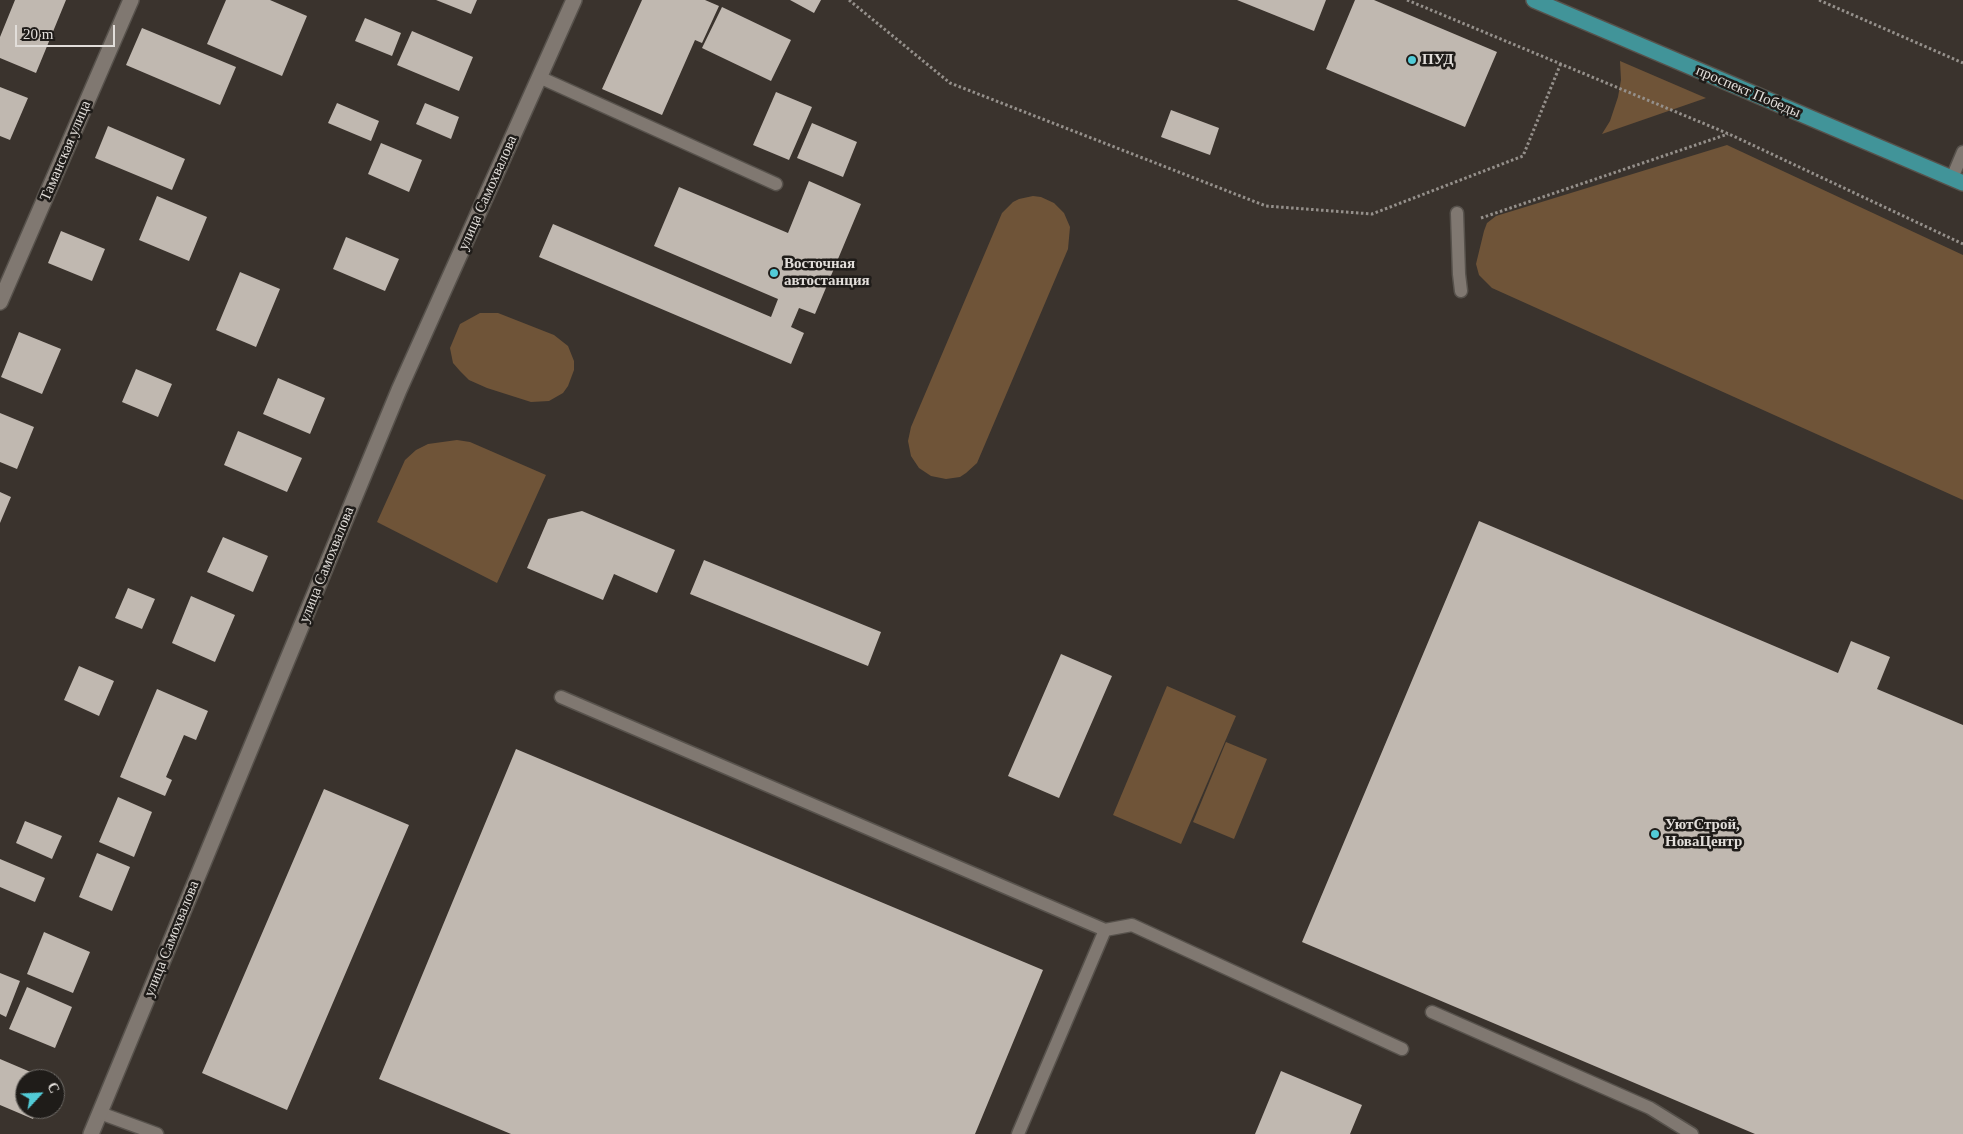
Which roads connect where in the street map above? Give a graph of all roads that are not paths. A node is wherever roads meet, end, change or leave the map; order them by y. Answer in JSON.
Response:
{"nodes":[{"id":1,"x":131,"y":0,"type":"edge"},
{"id":2,"x":574,"y":0,"type":"edge"},
{"id":3,"x":1534,"y":0,"type":"edge"},
{"id":4,"x":540,"y":77,"type":"junction"},
{"id":5,"x":1963,"y":152,"type":"edge"},
{"id":6,"x":1958,"y":180,"type":"edge"},
{"id":7,"x":776,"y":184,"type":"dead end"},
{"id":8,"x":1457,"y":213,"type":"dead end"},
{"id":9,"x":1461,"y":290,"type":"dead end"},
{"id":10,"x":0,"y":302,"type":"edge"},
{"id":11,"x":561,"y":697,"type":"dead end"},
{"id":12,"x":1105,"y":930,"type":"junction"},
{"id":13,"x":1432,"y":1012,"type":"dead end"},
{"id":14,"x":1402,"y":1049,"type":"dead end"},
{"id":15,"x":100,"y":1113,"type":"junction"},
{"id":16,"x":91,"y":1134,"type":"edge"},
{"id":17,"x":157,"y":1134,"type":"edge"},
{"id":18,"x":1018,"y":1134,"type":"edge"},
{"id":19,"x":1692,"y":1134,"type":"edge"}],
"edges":[{"from":1,"to":10,"type":"street","name":"Таманская улица"},
{"from":2,"to":4,"type":"street","name":"улица Самохвалова"},
{"from":3,"to":6,"type":"main road","name":"проспект Победы"},
{"from":4,"to":7,"type":"lane"},
{"from":4,"to":15,"type":"street","name":"улица Самохвалова"},
{"from":5,"to":6,"type":"lane"},
{"from":8,"to":9,"type":"lane"},
{"from":11,"to":12,"type":"lane"},
{"from":12,"to":14,"type":"lane"},
{"from":12,"to":18,"type":"lane"},
{"from":13,"to":19,"type":"lane"},
{"from":15,"to":16,"type":"street","name":"улица Самохвалова"},
{"from":15,"to":17,"type":"lane"}]}
